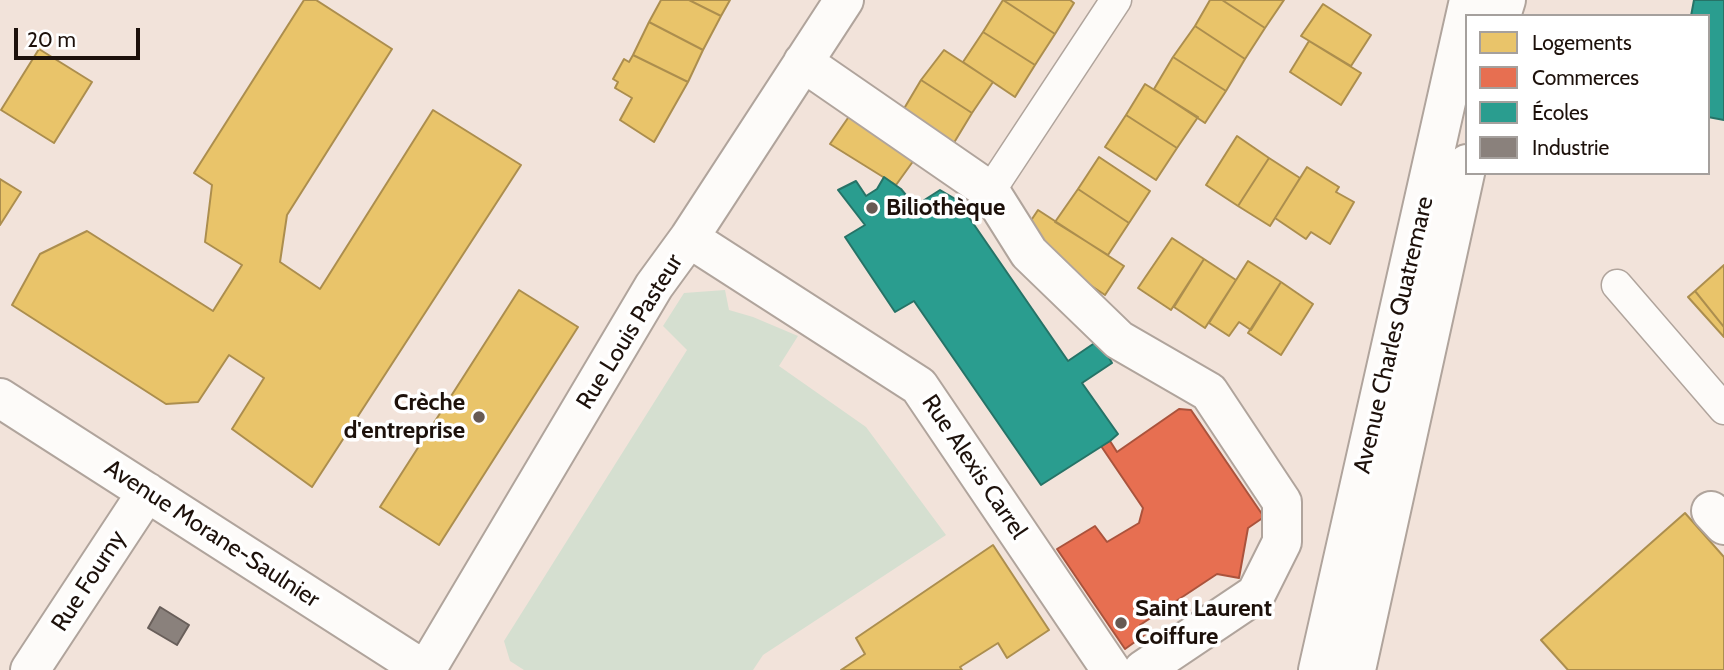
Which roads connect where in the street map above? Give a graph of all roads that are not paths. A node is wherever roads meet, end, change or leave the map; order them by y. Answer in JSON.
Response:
{"nodes":[{"id":1,"x":844,"y":0,"type":"edge"},
{"id":2,"x":1116,"y":0,"type":"edge"},
{"id":3,"x":1465,"y":18,"type":"edge"},
{"id":4,"x":803,"y":62,"type":"junction"},
{"id":5,"x":1465,"y":173,"type":"edge"},
{"id":6,"x":990,"y":191,"type":"junction"},
{"id":7,"x":689,"y":238,"type":"junction"},
{"id":8,"x":1617,"y":285,"type":"dead end"},
{"id":9,"x":0,"y":398,"type":"edge"},
{"id":10,"x":1724,"y":409,"type":"edge"},
{"id":11,"x":147,"y":492,"type":"junction"},
{"id":12,"x":30,"y":670,"type":"edge"},
{"id":13,"x":425,"y":670,"type":"edge"},
{"id":14,"x":1111,"y":670,"type":"edge"},
{"id":15,"x":1143,"y":670,"type":"edge"},
{"id":16,"x":1318,"y":670,"type":"edge"},
{"id":17,"x":1356,"y":670,"type":"edge"}],
"edges":[{"from":1,"to":4,"type":"street","name":"Rue Louis Pasteur"},
{"from":2,"to":6,"type":"street"},
{"from":3,"to":16,"type":"street","name":"Avenue Charles Quatremare"},
{"from":4,"to":6,"type":"street"},
{"from":4,"to":7,"type":"street","name":"Rue Louis Pasteur"},
{"from":5,"to":17,"type":"street","name":"Avenue Charles Quatremare"},
{"from":6,"to":15,"type":"street"},
{"from":7,"to":13,"type":"street","name":"Rue Louis Pasteur"},
{"from":7,"to":14,"type":"street","name":"Rue Alexis Carrel"},
{"from":8,"to":10,"type":"street"},
{"from":9,"to":11,"type":"street","name":"Avenue Morane-Saulnier"},
{"from":11,"to":12,"type":"street","name":"Rue Fourny"},
{"from":11,"to":13,"type":"street","name":"Avenue Morane-Saulnier"}]}
